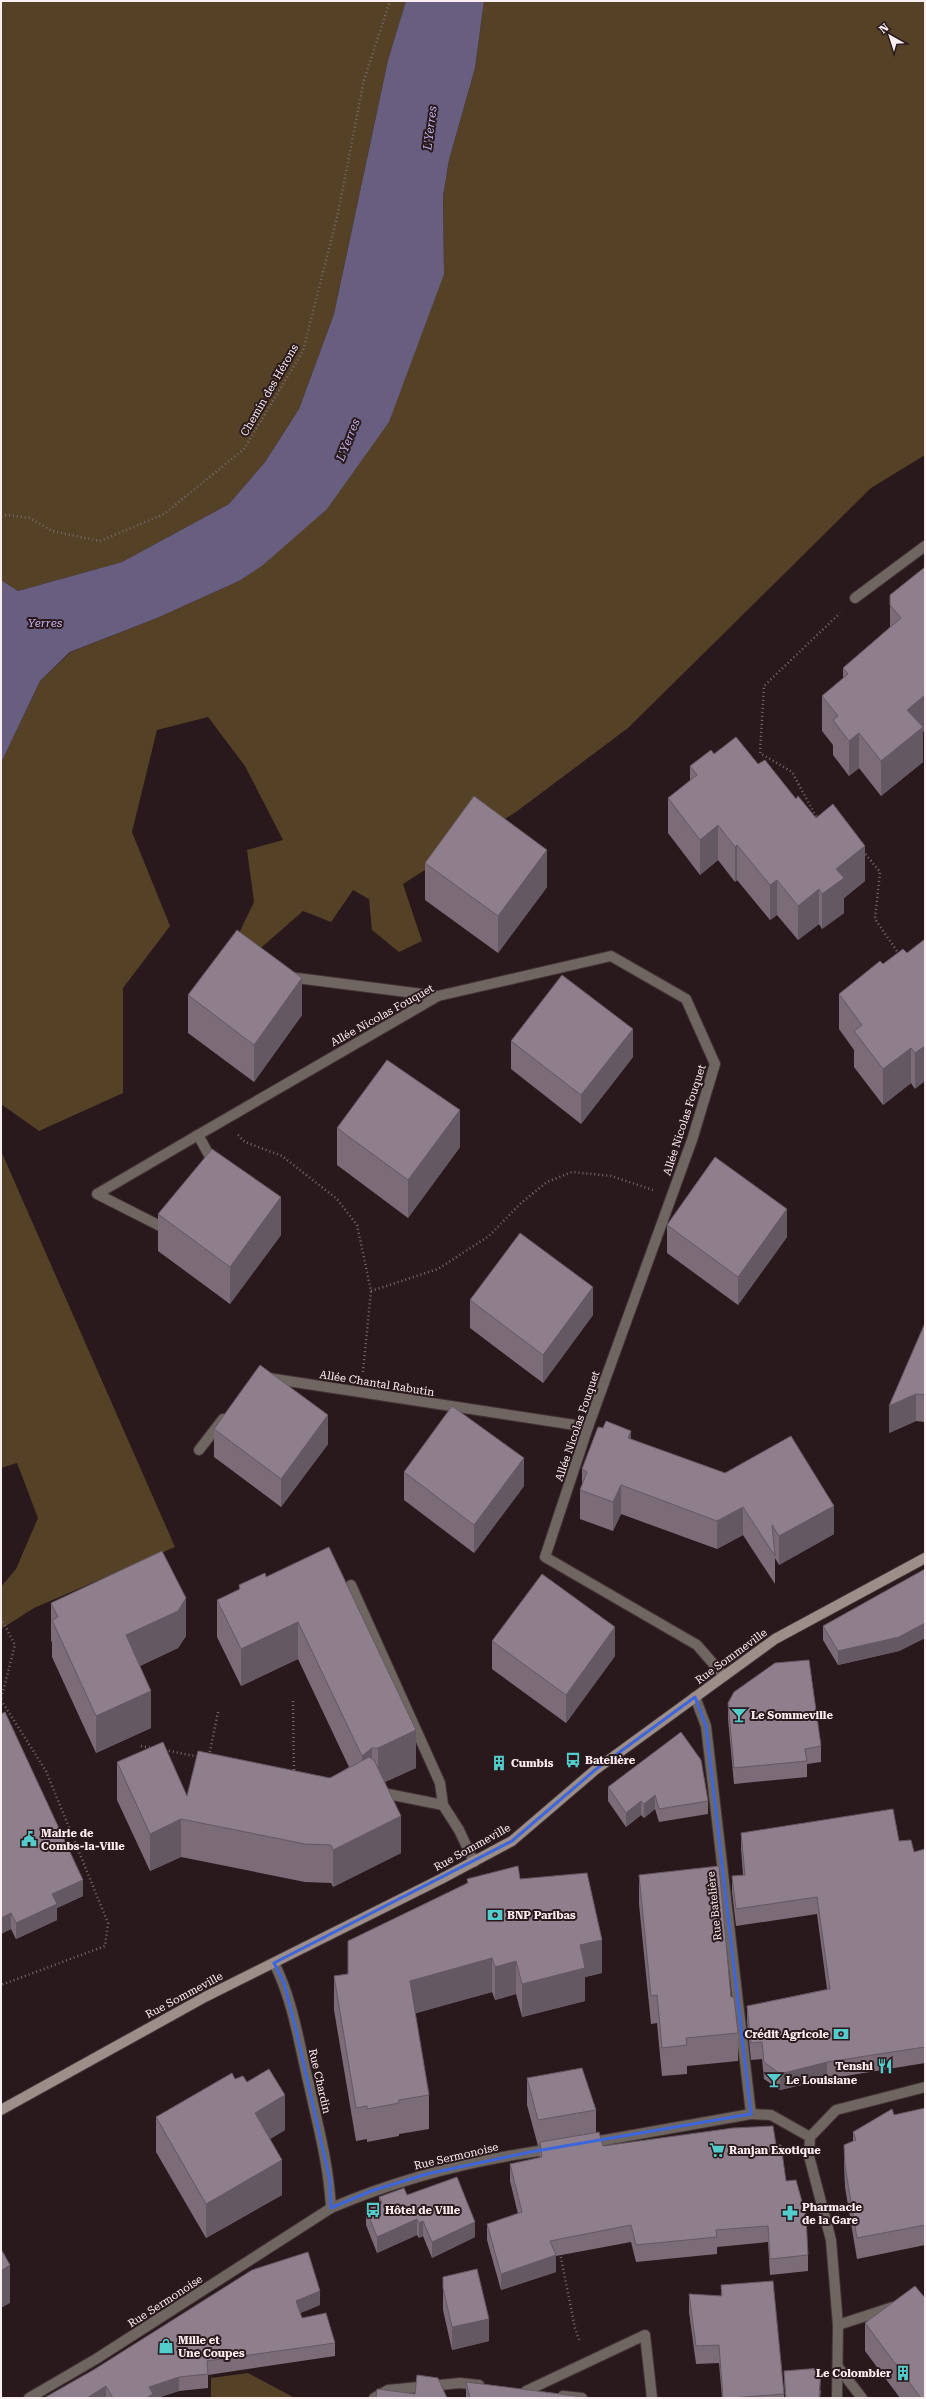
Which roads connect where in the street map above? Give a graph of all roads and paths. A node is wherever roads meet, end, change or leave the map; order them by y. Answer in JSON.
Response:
{"nodes":[{"id":1,"x":390,"y":1,"type":"edge"},
{"id":2,"x":1,"y":516,"type":"edge"},
{"id":3,"x":925,"y":546,"type":"edge"},
{"id":4,"x":855,"y":598,"type":"joint"},
{"id":5,"x":820,"y":823,"type":"edge"},
{"id":6,"x":861,"y":848,"type":"edge"},
{"id":7,"x":907,"y":954,"type":"edge"},
{"id":8,"x":280,"y":976,"type":"edge"},
{"id":9,"x":438,"y":996,"type":"junction"},
{"id":10,"x":223,"y":1120,"type":"junction"},
{"id":11,"x":198,"y":1135,"type":"junction"},
{"id":12,"x":212,"y":1176,"type":"edge"},
{"id":13,"x":672,"y":1196,"type":"junction"},
{"id":14,"x":177,"y":1218,"type":"edge"},
{"id":15,"x":371,"y":1291,"type":"junction"},
{"id":16,"x":255,"y":1376,"type":"edge"},
{"id":17,"x":362,"y":1393,"type":"junction"},
{"id":18,"x":227,"y":1413,"type":"edge"},
{"id":19,"x":588,"y":1427,"type":"junction"},
{"id":20,"x":199,"y":1450,"type":"dead end"},
{"id":21,"x":925,"y":1558,"type":"edge"},
{"id":22,"x":351,"y":1585,"type":"dead end"},
{"id":23,"x":1,"y":1618,"type":"edge"},
{"id":24,"x":724,"y":1676,"type":"junction"},
{"id":25,"x":695,"y":1697,"type":"junction"},
{"id":26,"x":1,"y":1700,"type":"edge"},
{"id":27,"x":293,"y":1701,"type":"dead end"},
{"id":28,"x":218,"y":1712,"type":"dead end"},
{"id":29,"x":141,"y":1746,"type":"dead end"},
{"id":30,"x":156,"y":1749,"type":"edge"},
{"id":31,"x":163,"y":1750,"type":"edge"},
{"id":32,"x":200,"y":1757,"type":"edge"},
{"id":33,"x":216,"y":1760,"type":"edge"},
{"id":34,"x":286,"y":1774,"type":"edge"},
{"id":35,"x":374,"y":1791,"type":"edge"},
{"id":36,"x":443,"y":1805,"type":"junction"},
{"id":37,"x":474,"y":1862,"type":"junction"},
{"id":38,"x":274,"y":1963,"type":"junction"},
{"id":39,"x":1,"y":1985,"type":"edge"},
{"id":40,"x":925,"y":2088,"type":"edge"},
{"id":41,"x":1,"y":2110,"type":"edge"},
{"id":42,"x":751,"y":2114,"type":"junction"},
{"id":43,"x":810,"y":2137,"type":"junction"},
{"id":44,"x":331,"y":2208,"type":"junction"},
{"id":45,"x":559,"y":2247,"type":"edge"},
{"id":46,"x":902,"y":2304,"type":"edge"},
{"id":47,"x":838,"y":2325,"type":"junction"},
{"id":48,"x":589,"y":2362,"type":"junction"},
{"id":49,"x":838,"y":2367,"type":"junction"},
{"id":50,"x":489,"y":2387,"type":"edge"},
{"id":51,"x":29,"y":2398,"type":"edge"},
{"id":52,"x":374,"y":2398,"type":"edge"},
{"id":53,"x":582,"y":2398,"type":"edge"},
{"id":54,"x":652,"y":2398,"type":"edge"},
{"id":55,"x":837,"y":2398,"type":"edge"},
{"id":56,"x":862,"y":2398,"type":"edge"}],
"edges":[{"from":1,"to":2,"type":"path","name":"Chemin des Hérons"},
{"from":3,"to":4,"type":"street"},
{"from":4,"to":5,"type":"path"},
{"from":6,"to":7,"type":"path"},
{"from":8,"to":9,"type":"street"},
{"from":9,"to":10,"type":"street","name":"Allée Nicolas Fouquet"},
{"from":9,"to":13,"type":"street","name":"Allée Nicolas Fouquet"},
{"from":10,"to":11,"type":"street","name":"Allée Nicolas Fouquet"},
{"from":10,"to":15,"type":"path"},
{"from":11,"to":12,"type":"street"},
{"from":11,"to":14,"type":"street","name":"Allée Nicolas Fouquet"},
{"from":13,"to":15,"type":"path"},
{"from":13,"to":19,"type":"street","name":"Allée Nicolas Fouquet"},
{"from":15,"to":17,"type":"path"},
{"from":16,"to":17,"type":"street","name":"Allée Chantal Rabutin"},
{"from":17,"to":19,"type":"street","name":"Allée Chantal Rabutin"},
{"from":18,"to":20,"type":"street"},
{"from":19,"to":24,"type":"street","name":"Allée Nicolas Fouquet"},
{"from":21,"to":24,"type":"main road","name":"Rue Sommeville"},
{"from":22,"to":36,"type":"street"},
{"from":23,"to":26,"type":"path"},
{"from":24,"to":25,"type":"main road","name":"Rue Sommeville"},
{"from":25,"to":37,"type":"main road","name":"Rue Sommeville"},
{"from":25,"to":42,"type":"street","name":"Rue Batelière"},
{"from":26,"to":39,"type":"path"},
{"from":27,"to":34,"type":"path"},
{"from":28,"to":33,"type":"path"},
{"from":29,"to":30,"type":"path"},
{"from":31,"to":32,"type":"path"},
{"from":35,"to":36,"type":"street"},
{"from":36,"to":37,"type":"street"},
{"from":37,"to":38,"type":"main road","name":"Rue Sommeville"},
{"from":38,"to":41,"type":"main road","name":"Rue Sommeville"},
{"from":38,"to":44,"type":"street","name":"Rue Chardin"},
{"from":40,"to":43,"type":"street"},
{"from":42,"to":43,"type":"street","name":"Rue Sermonoise"},
{"from":42,"to":44,"type":"street","name":"Rue Sermonoise"},
{"from":43,"to":47,"type":"street"},
{"from":44,"to":51,"type":"street","name":"Rue Sermonoise"},
{"from":45,"to":48,"type":"path"},
{"from":46,"to":47,"type":"street"},
{"from":47,"to":49,"type":"street"},
{"from":48,"to":53,"type":"street"},
{"from":48,"to":54,"type":"street"},
{"from":49,"to":55,"type":"street"},
{"from":49,"to":56,"type":"street"},
{"from":50,"to":52,"type":"street"}]}
